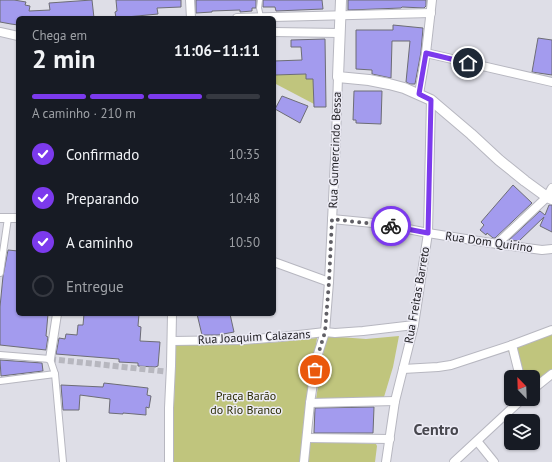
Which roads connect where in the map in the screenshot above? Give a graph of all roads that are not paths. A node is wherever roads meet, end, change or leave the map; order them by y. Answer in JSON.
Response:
{"nodes":[{"id":1,"x":190,"y":0,"type":"edge"},
{"id":2,"x":260,"y":0,"type":"edge"},
{"id":3,"x":341,"y":0,"type":"edge"},
{"id":4,"x":432,"y":0,"type":"edge"},
{"id":5,"x":431,"y":13,"type":"junction"},
{"id":6,"x":191,"y":16,"type":"edge"},
{"id":7,"x":261,"y":16,"type":"edge"},
{"id":8,"x":341,"y":16,"type":"junction"},
{"id":9,"x":276,"y":18,"type":"edge"},
{"id":10,"x":0,"y":32,"type":"edge"},
{"id":11,"x":276,"y":32,"type":"edge"},
{"id":12,"x":340,"y":33,"type":"junction"},
{"id":13,"x":16,"y":36,"type":"edge"},
{"id":14,"x":426,"y":53,"type":"junction"},
{"id":15,"x":338,"y":77,"type":"junction"},
{"id":16,"x":552,"y":82,"type":"edge"},
{"id":17,"x":419,"y":94,"type":"junction"},
{"id":18,"x":431,"y":100,"type":"junction"},
{"id":19,"x":550,"y":195,"type":"edge"},
{"id":20,"x":4,"y":218,"type":"edge"},
{"id":21,"x":16,"y":218,"type":"edge"},
{"id":22,"x":332,"y":219,"type":"junction"},
{"id":23,"x":428,"y":233,"type":"junction"},
{"id":24,"x":497,"y":244,"type":"junction"},
{"id":25,"x":552,"y":249,"type":"edge"},
{"id":26,"x":276,"y":263,"type":"edge"},
{"id":27,"x":0,"y":273,"type":"edge"},
{"id":28,"x":329,"y":282,"type":"junction"},
{"id":29,"x":57,"y":316,"type":"edge"},
{"id":30,"x":172,"y":316,"type":"edge"},
{"id":31,"x":414,"y":325,"type":"junction"},
{"id":32,"x":552,"y":330,"type":"edge"},
{"id":33,"x":325,"y":332,"type":"junction"},
{"id":34,"x":172,"y":341,"type":"junction"},
{"id":35,"x":512,"y":345,"type":"junction"},
{"id":36,"x":0,"y":354,"type":"edge"},
{"id":37,"x":50,"y":359,"type":"junction"},
{"id":38,"x":403,"y":369,"type":"junction"},
{"id":39,"x":518,"y":370,"type":"edge"},
{"id":40,"x":55,"y":374,"type":"junction"},
{"id":41,"x":552,"y":374,"type":"edge"},
{"id":42,"x":0,"y":382,"type":"edge"},
{"id":43,"x":540,"y":383,"type":"edge"},
{"id":44,"x":395,"y":401,"type":"junction"},
{"id":45,"x":310,"y":403,"type":"junction"},
{"id":46,"x":514,"y":406,"type":"edge"},
{"id":47,"x":307,"y":438,"type":"junction"},
{"id":48,"x":390,"y":439,"type":"junction"},
{"id":49,"x":477,"y":441,"type":"junction"},
{"id":50,"x":63,"y":462,"type":"edge"},
{"id":51,"x":169,"y":462,"type":"edge"},
{"id":52,"x":304,"y":462,"type":"edge"},
{"id":53,"x":386,"y":462,"type":"edge"},
{"id":54,"x":454,"y":462,"type":"edge"},
{"id":55,"x":494,"y":462,"type":"edge"}],
"edges":[{"from":1,"to":6,"type":"street"},
{"from":2,"to":7,"type":"lane"},
{"from":3,"to":8,"type":"street","name":"Rua Gumercindo Bessa"},
{"from":4,"to":5,"type":"street"},
{"from":5,"to":8,"type":"street"},
{"from":5,"to":14,"type":"street"},
{"from":8,"to":9,"type":"street"},
{"from":8,"to":12,"type":"street","name":"Rua Gumercindo Bessa"},
{"from":10,"to":13,"type":"street"},
{"from":11,"to":12,"type":"street"},
{"from":12,"to":15,"type":"street","name":"Rua Gumercindo Bessa"},
{"from":14,"to":16,"type":"street"},
{"from":14,"to":17,"type":"street"},
{"from":15,"to":17,"type":"street"},
{"from":15,"to":22,"type":"street","name":"Rua Gumercindo Bessa"},
{"from":17,"to":18,"type":"street"},
{"from":18,"to":19,"type":"street"},
{"from":18,"to":23,"type":"street","name":"Rua Freitas Barreto"},
{"from":19,"to":24,"type":"street"},
{"from":20,"to":21,"type":"street"},
{"from":20,"to":27,"type":"street"},
{"from":22,"to":23,"type":"street","name":"Rua Dom Quirino"},
{"from":22,"to":28,"type":"street","name":"Rua Gumercindo Bessa"},
{"from":23,"to":24,"type":"street","name":"Rua Dom Quirino"},
{"from":23,"to":31,"type":"street","name":"Rua Freitas Barreto"},
{"from":24,"to":25,"type":"street","name":"Rua Dom Quirino"},
{"from":26,"to":28,"type":"street"},
{"from":28,"to":33,"type":"street","name":"Rua Gumercindo Bessa"},
{"from":29,"to":37,"type":"street"},
{"from":30,"to":34,"type":"street"},
{"from":31,"to":33,"type":"street"},
{"from":31,"to":38,"type":"street","name":"Rua Freitas Barreto"},
{"from":32,"to":35,"type":"street"},
{"from":33,"to":34,"type":"street","name":"Rua Joaquim Calazans"},
{"from":33,"to":45,"type":"street","name":"Rua Joaquim Calazans"},
{"from":34,"to":51,"type":"street"},
{"from":35,"to":38,"type":"street"},
{"from":35,"to":39,"type":"street"},
{"from":36,"to":37,"type":"street"},
{"from":37,"to":40,"type":"street"},
{"from":38,"to":44,"type":"street","name":"Rua Freitas Barreto"},
{"from":40,"to":42,"type":"street"},
{"from":40,"to":50,"type":"street"},
{"from":41,"to":43,"type":"street"},
{"from":44,"to":45,"type":"street"},
{"from":44,"to":48,"type":"street","name":"Rua Freitas Barreto"},
{"from":45,"to":47,"type":"street","name":"Rua Joaquim Calazans"},
{"from":46,"to":49,"type":"street"},
{"from":47,"to":48,"type":"street"},
{"from":47,"to":52,"type":"street","name":"Rua Joaquim Calazans"},
{"from":48,"to":53,"type":"street","name":"Rua Freitas Barreto"},
{"from":49,"to":54,"type":"street"},
{"from":49,"to":55,"type":"street"}]}
